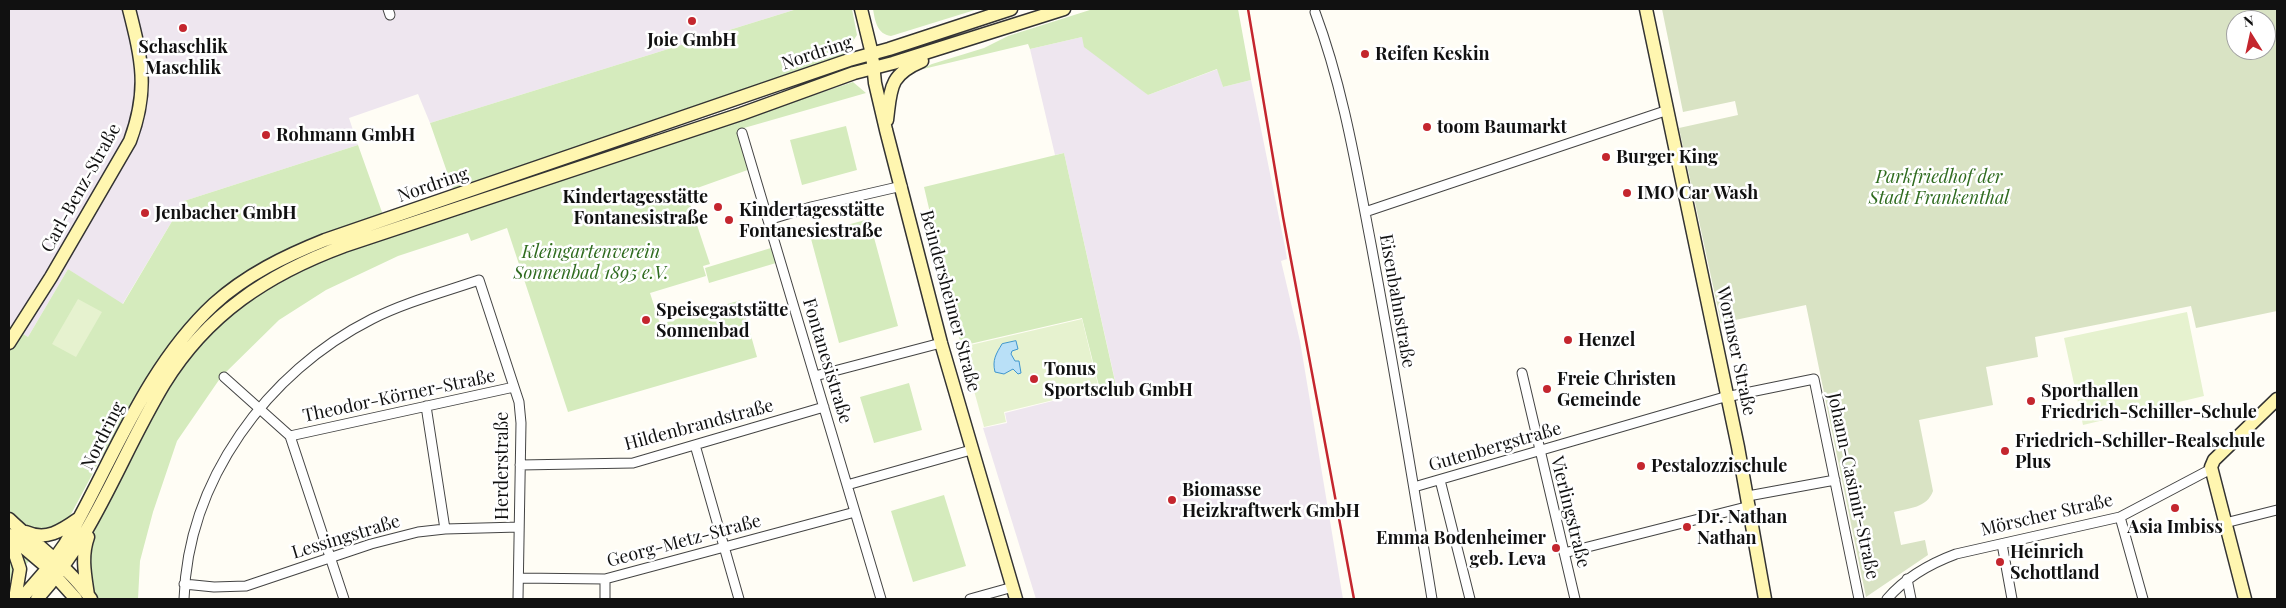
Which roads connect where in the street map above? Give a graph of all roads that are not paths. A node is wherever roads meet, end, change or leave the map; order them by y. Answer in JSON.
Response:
{"nodes":[{"id":1,"x":129,"y":9,"type":"edge"},
{"id":2,"x":861,"y":9,"type":"edge"},
{"id":3,"x":1011,"y":9,"type":"edge"},
{"id":4,"x":1064,"y":9,"type":"edge"},
{"id":5,"x":1646,"y":9,"type":"edge"},
{"id":6,"x":1315,"y":12,"type":"dead end"},
{"id":7,"x":1011,"y":25,"type":"junction"},
{"id":8,"x":872,"y":54,"type":"junction"},
{"id":9,"x":874,"y":68,"type":"junction"},
{"id":10,"x":1668,"y":110,"type":"junction"},
{"id":11,"x":886,"y":130,"type":"junction"},
{"id":12,"x":742,"y":133,"type":"dead end"},
{"id":13,"x":902,"y":186,"type":"junction"},
{"id":14,"x":1364,"y":212,"type":"junction"},
{"id":15,"x":768,"y":220,"type":"junction"},
{"id":16,"x":9,"y":343,"type":"edge"},
{"id":17,"x":941,"y":343,"type":"junction"},
{"id":18,"x":1522,"y":373,"type":"dead end"},
{"id":19,"x":815,"y":376,"type":"junction"},
{"id":20,"x":224,"y":377,"type":"dead end"},
{"id":21,"x":1814,"y":379,"type":"joint"},
{"id":22,"x":514,"y":387,"type":"junction"},
{"id":23,"x":1728,"y":396,"type":"junction"},
{"id":24,"x":2277,"y":399,"type":"edge"},
{"id":25,"x":426,"y":406,"type":"junction"},
{"id":26,"x":824,"y":407,"type":"junction"},
{"id":27,"x":260,"y":408,"type":"junction"},
{"id":28,"x":290,"y":436,"type":"junction"},
{"id":29,"x":695,"y":445,"type":"junction"},
{"id":30,"x":972,"y":450,"type":"junction"},
{"id":31,"x":1539,"y":451,"type":"junction"},
{"id":32,"x":520,"y":465,"type":"junction"},
{"id":33,"x":2211,"y":469,"type":"junction"},
{"id":34,"x":1440,"y":480,"type":"junction"},
{"id":35,"x":1835,"y":480,"type":"junction"},
{"id":36,"x":847,"y":485,"type":"junction"},
{"id":37,"x":1414,"y":487,"type":"junction"},
{"id":38,"x":1749,"y":501,"type":"junction"},
{"id":39,"x":2277,"y":510,"type":"edge"},
{"id":40,"x":855,"y":512,"type":"junction"},
{"id":41,"x":96,"y":516,"type":"junction"},
{"id":42,"x":2120,"y":517,"type":"junction"},
{"id":43,"x":80,"y":518,"type":"junction"},
{"id":44,"x":9,"y":519,"type":"edge"},
{"id":45,"x":2224,"y":523,"type":"junction"},
{"id":46,"x":519,"y":526,"type":"junction"},
{"id":47,"x":445,"y":529,"type":"junction"},
{"id":48,"x":13,"y":534,"type":"edge"},
{"id":49,"x":2002,"y":544,"type":"junction"},
{"id":50,"x":724,"y":547,"type":"junction"},
{"id":51,"x":1564,"y":553,"type":"junction"},
{"id":52,"x":330,"y":558,"type":"junction"},
{"id":53,"x":55,"y":569,"type":"junction"},
{"id":54,"x":519,"y":578,"type":"junction"},
{"id":55,"x":1907,"y":579,"type":"junction"},
{"id":56,"x":605,"y":580,"type":"junction"},
{"id":57,"x":184,"y":584,"type":"junction"},
{"id":58,"x":1014,"y":593,"type":"edge"},
{"id":59,"x":85,"y":598,"type":"edge"},
{"id":60,"x":15,"y":599,"type":"edge"},
{"id":61,"x":21,"y":599,"type":"edge"},
{"id":62,"x":37,"y":599,"type":"edge"},
{"id":63,"x":184,"y":599,"type":"edge"},
{"id":64,"x":344,"y":599,"type":"edge"},
{"id":65,"x":518,"y":599,"type":"edge"},
{"id":66,"x":605,"y":599,"type":"edge"},
{"id":67,"x":739,"y":599,"type":"edge"},
{"id":68,"x":881,"y":599,"type":"edge"},
{"id":69,"x":970,"y":599,"type":"edge"},
{"id":70,"x":1432,"y":599,"type":"edge"},
{"id":71,"x":1470,"y":599,"type":"edge"},
{"id":72,"x":1575,"y":599,"type":"edge"},
{"id":73,"x":1765,"y":599,"type":"edge"},
{"id":74,"x":1859,"y":599,"type":"edge"},
{"id":75,"x":1887,"y":599,"type":"edge"},
{"id":76,"x":1911,"y":599,"type":"edge"},
{"id":77,"x":2012,"y":599,"type":"edge"},
{"id":78,"x":2143,"y":599,"type":"edge"},
{"id":79,"x":2245,"y":599,"type":"edge"}],
"edges":[{"from":1,"to":16,"type":"main road","name":"Carl-Benz-Straße"},
{"from":2,"to":8,"type":"main road","name":"Beindersheimer Straße"},
{"from":3,"to":8,"type":"main road","name":"Nordring"},
{"from":4,"to":7,"type":"main road","name":"Nordring"},
{"from":5,"to":10,"type":"main road","name":"Wormser Straße"},
{"from":6,"to":14,"type":"street","name":"Eisenbahnstraße"},
{"from":7,"to":9,"type":"main road","name":"Nordring"},
{"from":7,"to":11,"type":"main road","name":"Nordring"},
{"from":8,"to":9,"type":"main road","name":"Beindersheimer Straße"},
{"from":8,"to":43,"type":"main road","name":"Nordring"},
{"from":9,"to":11,"type":"main road","name":"Beindersheimer Straße"},
{"from":9,"to":41,"type":"main road","name":"Nordring"},
{"from":10,"to":14,"type":"street"},
{"from":10,"to":23,"type":"main road","name":"Wormser Straße"},
{"from":11,"to":13,"type":"main road","name":"Beindersheimer Straße"},
{"from":12,"to":15,"type":"street","name":"Fontanesistraße"},
{"from":13,"to":15,"type":"street"},
{"from":13,"to":17,"type":"main road","name":"Beindersheimer Straße"},
{"from":14,"to":37,"type":"street","name":"Eisenbahnstraße"},
{"from":15,"to":19,"type":"street","name":"Fontanesistraße"},
{"from":17,"to":19,"type":"street"},
{"from":17,"to":30,"type":"main road","name":"Beindersheimer Straße"},
{"from":18,"to":31,"type":"street","name":"Vierlingstraße"},
{"from":19,"to":26,"type":"street","name":"Fontanesistraße"},
{"from":20,"to":27,"type":"street"},
{"from":21,"to":23,"type":"street","name":"Gutenbergstraße"},
{"from":21,"to":35,"type":"street","name":"Johann-Casimir-Straße"},
{"from":22,"to":25,"type":"street","name":"Theodor-Körner-Straße"},
{"from":22,"to":27,"type":"street","name":"Herderstraße"},
{"from":22,"to":32,"type":"street","name":"Herderstraße"},
{"from":23,"to":31,"type":"street","name":"Gutenbergstraße"},
{"from":23,"to":38,"type":"main road","name":"Wormser Straße"},
{"from":24,"to":33,"type":"main road","name":"Mörscher Straße"},
{"from":25,"to":28,"type":"street","name":"Theodor-Körner-Straße"},
{"from":25,"to":47,"type":"street"},
{"from":26,"to":29,"type":"street","name":"Hildenbrandstraße"},
{"from":26,"to":36,"type":"street","name":"Fontanesistraße"},
{"from":27,"to":28,"type":"street"},
{"from":27,"to":57,"type":"street"},
{"from":28,"to":52,"type":"street"},
{"from":29,"to":32,"type":"street","name":"Hildenbrandstraße"},
{"from":29,"to":50,"type":"street"},
{"from":30,"to":36,"type":"street"},
{"from":30,"to":58,"type":"main road","name":"Beindersheimer Straße"},
{"from":31,"to":34,"type":"street","name":"Gutenbergstraße"},
{"from":31,"to":51,"type":"street","name":"Vierlingstraße"},
{"from":32,"to":46,"type":"street","name":"Herderstraße"},
{"from":33,"to":42,"type":"street","name":"Mörscher Straße"},
{"from":33,"to":45,"type":"main road"},
{"from":34,"to":37,"type":"street","name":"Gutenbergstraße"},
{"from":34,"to":71,"type":"street"},
{"from":35,"to":38,"type":"street"},
{"from":35,"to":74,"type":"street","name":"Johann-Casimir-Straße"},
{"from":36,"to":40,"type":"street","name":"Fontanesistraße"},
{"from":37,"to":70,"type":"street","name":"Eisenbahnstraße"},
{"from":38,"to":51,"type":"street"},
{"from":38,"to":73,"type":"main road","name":"Wormser Straße"},
{"from":39,"to":45,"type":"street"},
{"from":40,"to":50,"type":"street","name":"Georg-Metz-Straße"},
{"from":40,"to":68,"type":"street","name":"Fontanesistraße"},
{"from":41,"to":53,"type":"main road","name":"Nordring"},
{"from":41,"to":59,"type":"main road"},
{"from":42,"to":49,"type":"street","name":"Mörscher Straße"},
{"from":42,"to":78,"type":"street"},
{"from":43,"to":48,"type":"main road"},
{"from":43,"to":53,"type":"main road","name":"Nordring"},
{"from":44,"to":48,"type":"main road"},
{"from":45,"to":79,"type":"main road"},
{"from":46,"to":47,"type":"street","name":"Lessingstraße"},
{"from":46,"to":54,"type":"street","name":"Herderstraße"},
{"from":47,"to":52,"type":"street","name":"Lessingstraße"},
{"from":48,"to":53,"type":"main road"},
{"from":48,"to":60,"type":"main road"},
{"from":49,"to":55,"type":"street","name":"Mörscher Straße"},
{"from":49,"to":77,"type":"street"},
{"from":50,"to":56,"type":"street","name":"Georg-Metz-Straße"},
{"from":50,"to":67,"type":"street"},
{"from":51,"to":72,"type":"street","name":"Vierlingstraße"},
{"from":52,"to":57,"type":"street","name":"Lessingstraße"},
{"from":52,"to":64,"type":"street"},
{"from":53,"to":59,"type":"main road"},
{"from":53,"to":61,"type":"main road","name":"Nordring"},
{"from":53,"to":62,"type":"main road","name":"Nordring"},
{"from":54,"to":56,"type":"street","name":"Georg-Metz-Straße"},
{"from":54,"to":65,"type":"street","name":"Herderstraße"},
{"from":55,"to":75,"type":"street","name":"Mörscher Straße"},
{"from":55,"to":76,"type":"street"},
{"from":56,"to":66,"type":"street"},
{"from":57,"to":63,"type":"street"},
{"from":58,"to":69,"type":"street"}]}
